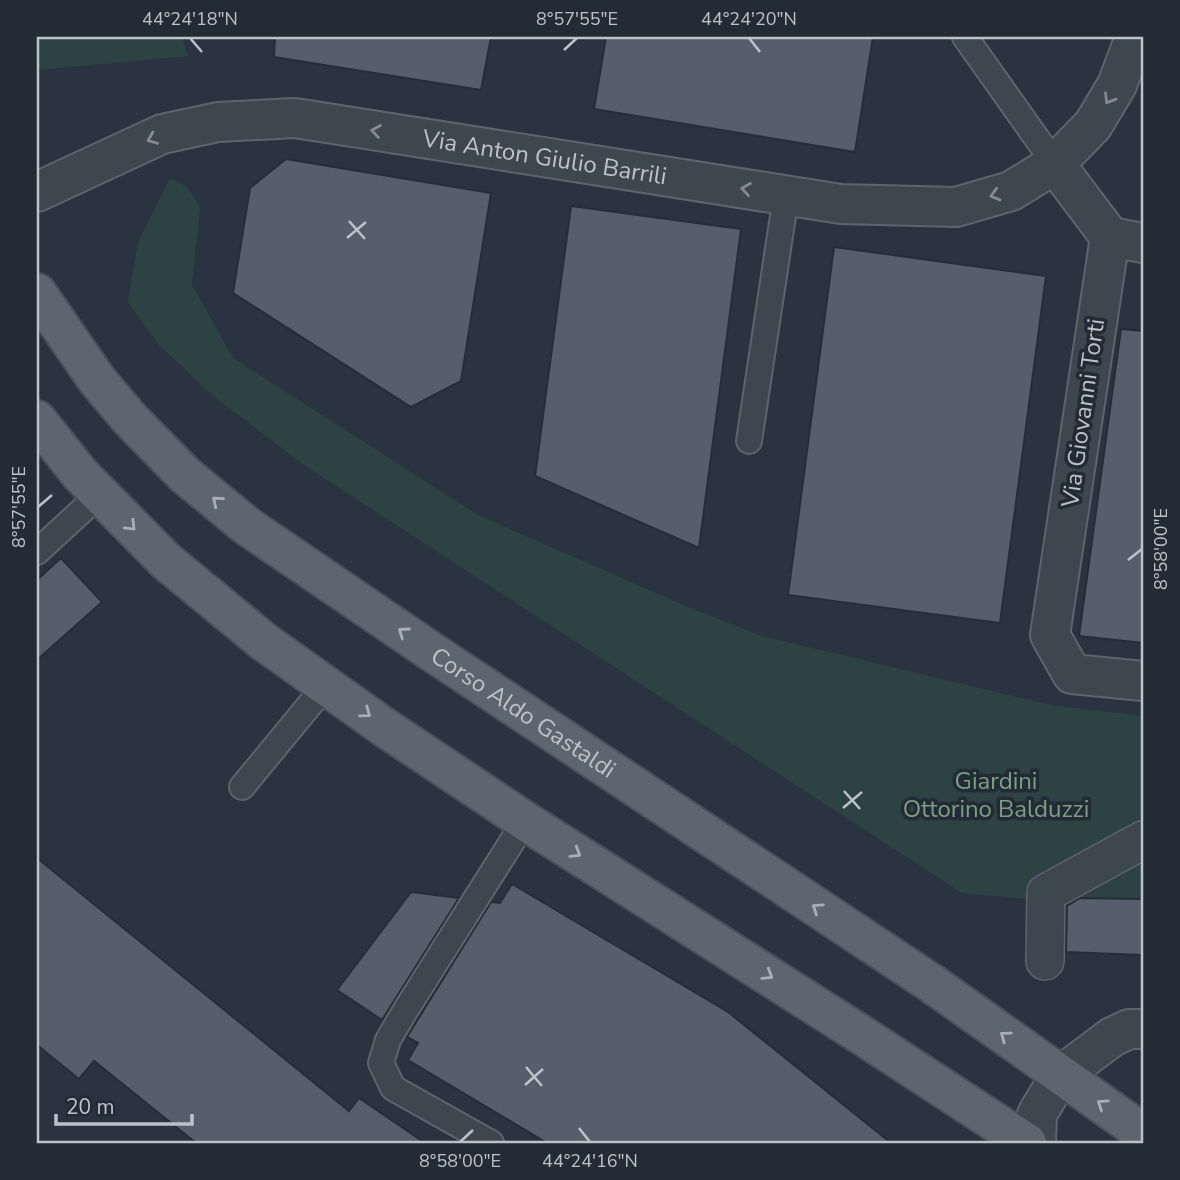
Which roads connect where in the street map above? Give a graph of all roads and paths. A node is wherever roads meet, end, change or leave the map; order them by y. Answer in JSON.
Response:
{"nodes":[{"id":1,"x":965,"y":37,"type":"edge"},
{"id":2,"x":1135,"y":37,"type":"edge"},
{"id":3,"x":1055,"y":164,"type":"junction"},
{"id":4,"x":37,"y":192,"type":"edge"},
{"id":5,"x":786,"y":195,"type":"junction"},
{"id":6,"x":1127,"y":240,"type":"edge"},
{"id":7,"x":37,"y":293,"type":"edge"},
{"id":8,"x":37,"y":420,"type":"edge"},
{"id":9,"x":749,"y":441,"type":"dead end"},
{"id":10,"x":100,"y":494,"type":"junction"},
{"id":11,"x":37,"y":552,"type":"edge"},
{"id":12,"x":1143,"y":681,"type":"edge"},
{"id":13,"x":326,"y":685,"type":"junction"},
{"id":14,"x":242,"y":787,"type":"dead end"},
{"id":15,"x":525,"y":821,"type":"junction"},
{"id":16,"x":1143,"y":840,"type":"edge"},
{"id":17,"x":1045,"y":961,"type":"dead end"},
{"id":18,"x":1143,"y":1029,"type":"edge"},
{"id":19,"x":1060,"y":1076,"type":"junction"},
{"id":20,"x":1143,"y":1133,"type":"edge"},
{"id":21,"x":491,"y":1143,"type":"edge"},
{"id":22,"x":1027,"y":1143,"type":"edge"},
{"id":23,"x":1036,"y":1143,"type":"edge"}],
"edges":[{"from":1,"to":3,"type":"lane","name":"Via Giovanni Torti"},
{"from":2,"to":3,"type":"street","one_way":true},
{"from":3,"to":5,"type":"street","name":"Via Anton Giulio Barrili","one_way":true},
{"from":3,"to":6,"type":"street","name":"Via Giovanni Torti"},
{"from":5,"to":4,"type":"street","name":"Via Anton Giulio Barrili","one_way":true},
{"from":5,"to":9,"type":"lane"},
{"from":6,"to":12,"type":"street","name":"Via Giovanni Torti"},
{"from":19,"to":7,"type":"main road","name":"Corso Aldo Gastaldi","one_way":true},
{"from":8,"to":10,"type":"main road"},
{"from":10,"to":11,"type":"lane"},
{"from":10,"to":13,"type":"main road","one_way":true},
{"from":13,"to":14,"type":"lane"},
{"from":13,"to":15,"type":"main road","one_way":true},
{"from":15,"to":21,"type":"lane"},
{"from":15,"to":22,"type":"main road","one_way":true},
{"from":16,"to":17,"type":"street"},
{"from":18,"to":19,"type":"street"},
{"from":20,"to":19,"type":"main road","name":"Corso Aldo Gastaldi","one_way":true},
{"from":19,"to":23,"type":"street"}]}
